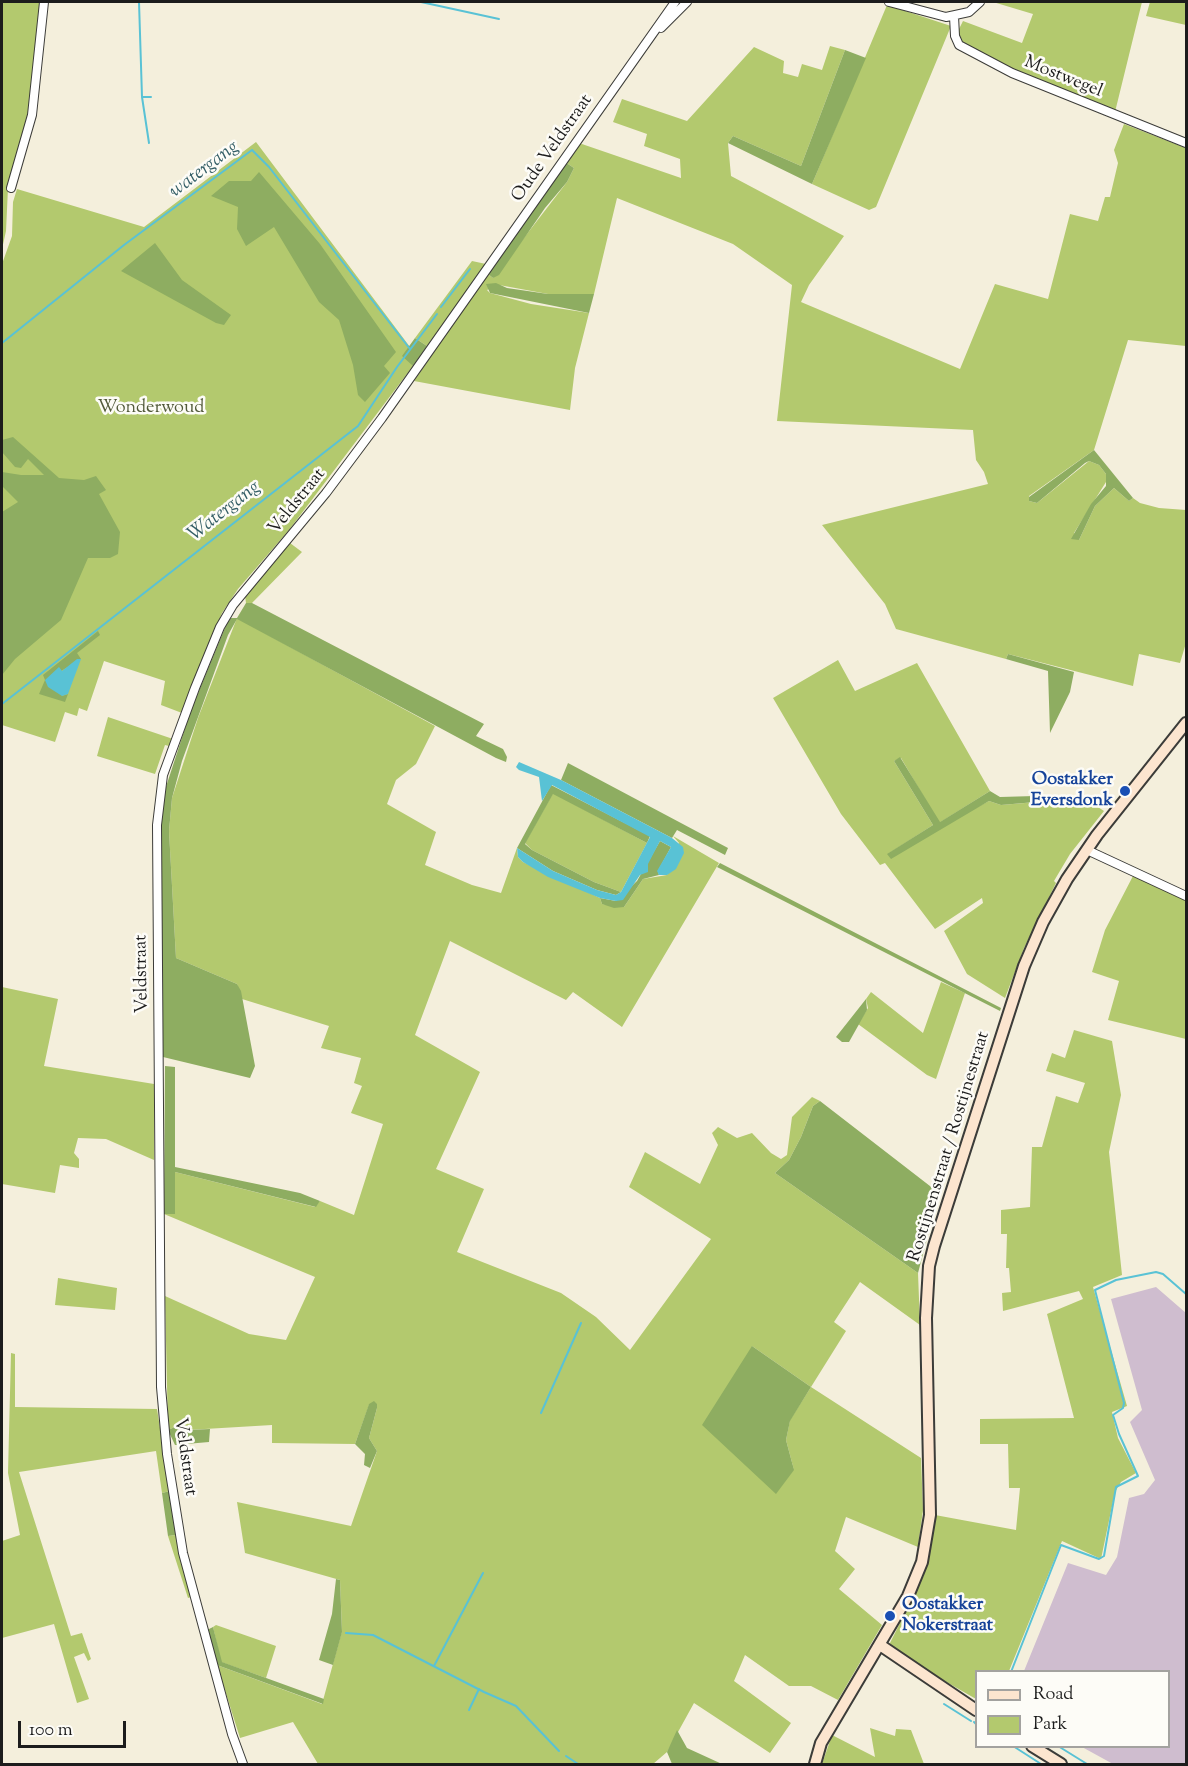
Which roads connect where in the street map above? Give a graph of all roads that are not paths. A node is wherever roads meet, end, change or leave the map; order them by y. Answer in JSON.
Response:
{"nodes":[{"id":1,"x":44,"y":2,"type":"edge"},
{"id":2,"x":675,"y":2,"type":"edge"},
{"id":3,"x":687,"y":2,"type":"edge"},
{"id":4,"x":889,"y":2,"type":"edge"},
{"id":5,"x":980,"y":2,"type":"edge"},
{"id":6,"x":954,"y":16,"type":"junction"},
{"id":7,"x":646,"y":44,"type":"junction"},
{"id":8,"x":1186,"y":143,"type":"edge"},
{"id":9,"x":11,"y":188,"type":"dead end"},
{"id":10,"x":486,"y":272,"type":"joint"},
{"id":11,"x":1186,"y":723,"type":"edge"},
{"id":12,"x":1087,"y":850,"type":"junction"},
{"id":13,"x":1186,"y":896,"type":"edge"},
{"id":14,"x":880,"y":1645,"type":"junction"},
{"id":15,"x":975,"y":1709,"type":"edge"},
{"id":16,"x":1035,"y":1748,"type":"edge"},
{"id":17,"x":243,"y":1764,"type":"edge"},
{"id":18,"x":815,"y":1764,"type":"edge"},
{"id":19,"x":1061,"y":1764,"type":"edge"}],
"edges":[{"from":1,"to":9,"type":"street"},
{"from":2,"to":7,"type":"street","name":"Oude Veldstraat"},
{"from":3,"to":7,"type":"street","name":"Oude Veldstraat"},
{"from":4,"to":6,"type":"street"},
{"from":5,"to":6,"type":"street"},
{"from":6,"to":8,"type":"street","name":"Mostwegel"},
{"from":7,"to":10,"type":"street","name":"Oude Veldstraat"},
{"from":10,"to":17,"type":"street","name":"Veldstraat"},
{"from":11,"to":12,"type":"street","name":"Rostijnenstraat / Rostijnestraat"},
{"from":12,"to":13,"type":"street"},
{"from":12,"to":14,"type":"street","name":"Rostijnenstraat / Rostijnestraat"},
{"from":14,"to":15,"type":"street"},
{"from":14,"to":18,"type":"street","name":"Rostijnenstraat / Rostijnestraat"},
{"from":16,"to":19,"type":"street"}]}
